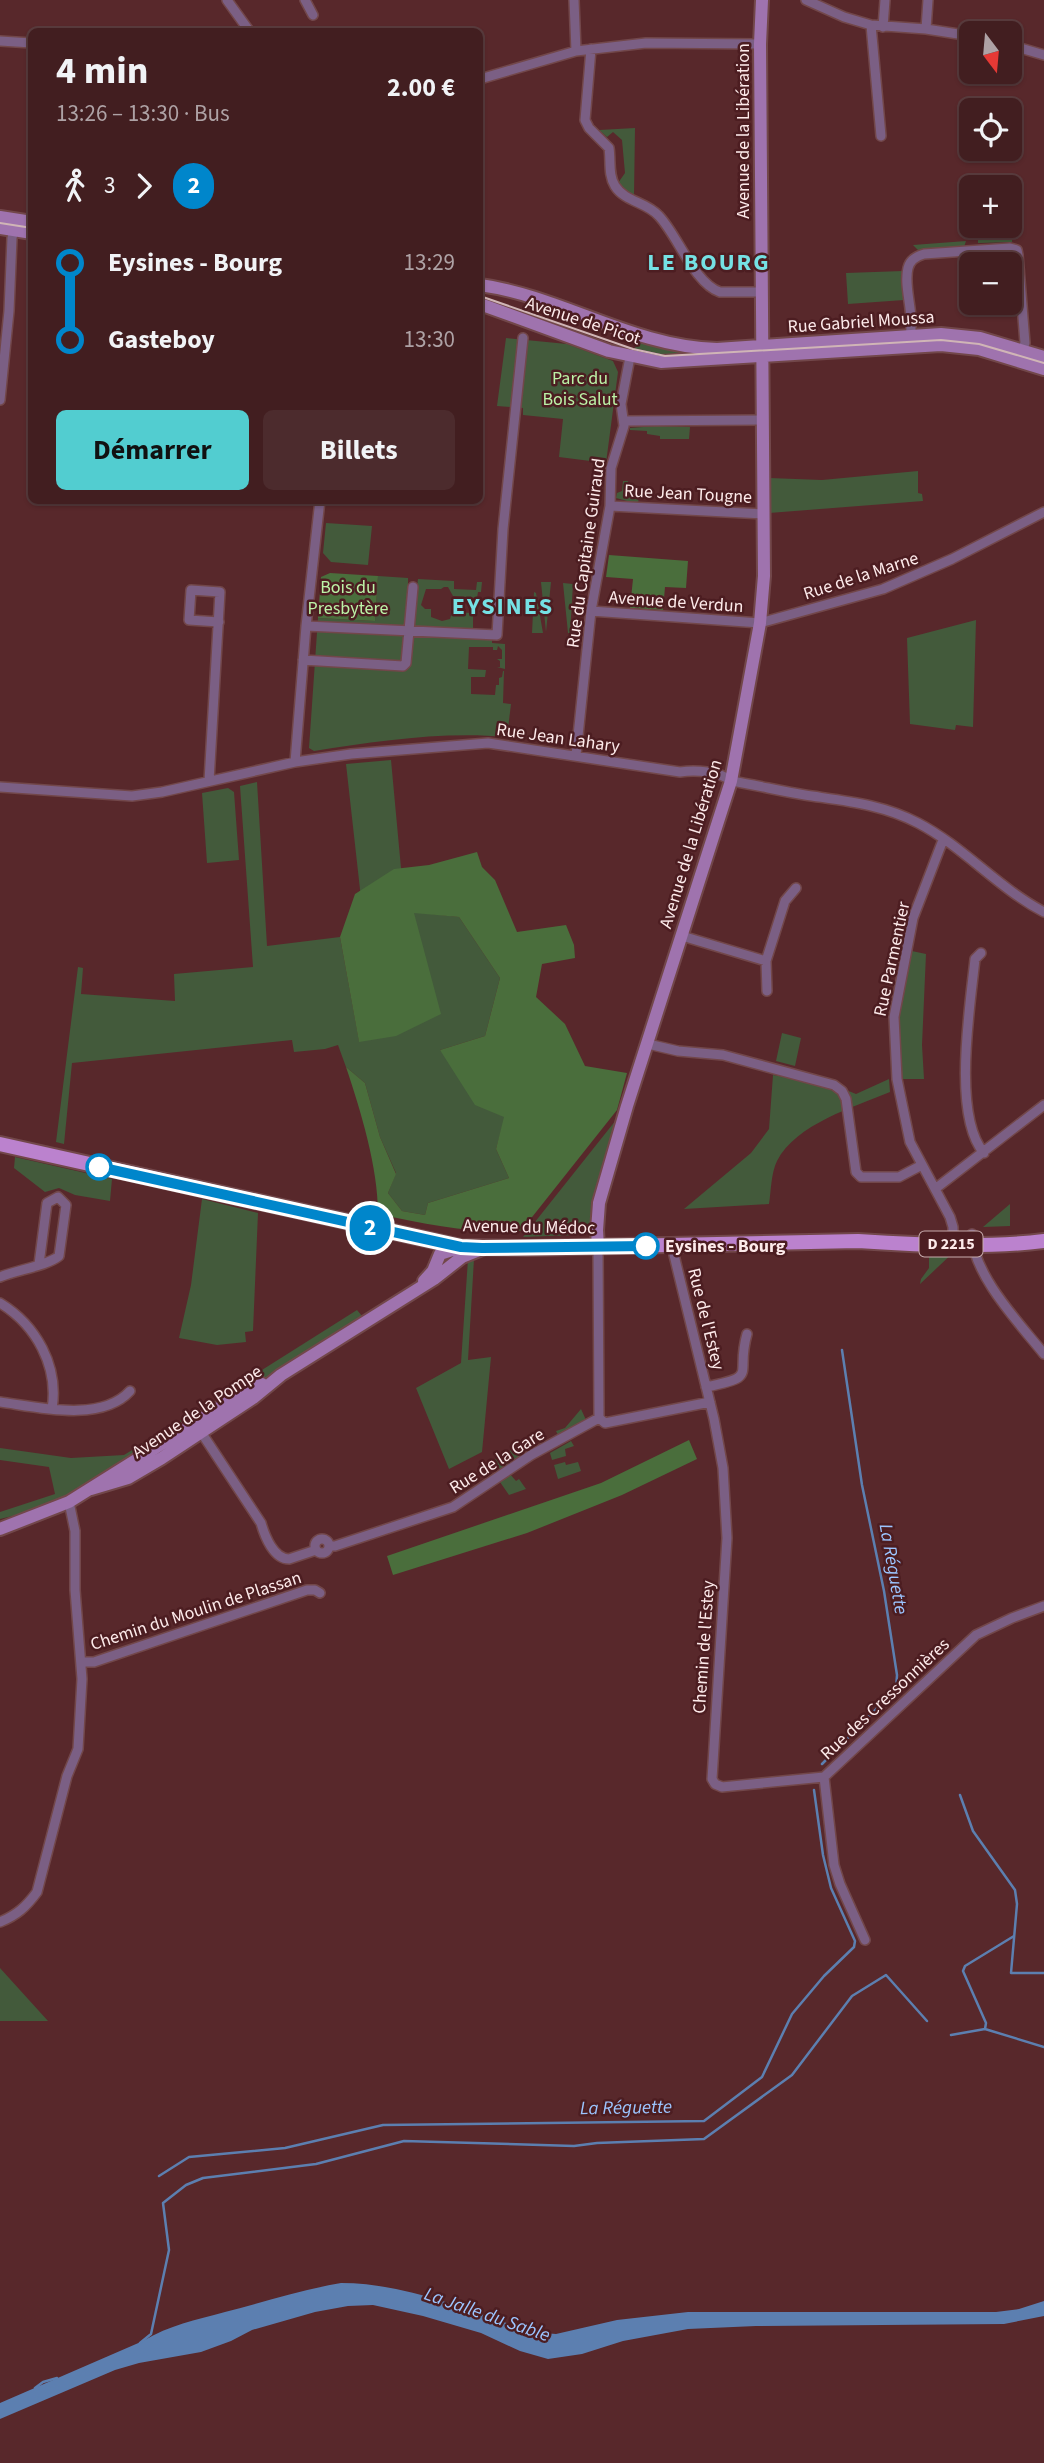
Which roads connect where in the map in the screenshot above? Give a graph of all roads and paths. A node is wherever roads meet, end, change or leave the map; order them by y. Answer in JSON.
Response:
{"nodes":[{"id":1,"x":227,"y":0,"type":"edge"},
{"id":2,"x":305,"y":0,"type":"edge"},
{"id":3,"x":574,"y":0,"type":"edge"},
{"id":4,"x":762,"y":0,"type":"edge"},
{"id":5,"x":807,"y":0,"type":"edge"},
{"id":6,"x":885,"y":0,"type":"edge"},
{"id":7,"x":928,"y":0,"type":"edge"},
{"id":8,"x":313,"y":15,"type":"dead end"},
{"id":9,"x":871,"y":25,"type":"junction"},
{"id":10,"x":883,"y":27,"type":"junction"},
{"id":11,"x":247,"y":28,"type":"edge"},
{"id":12,"x":926,"y":29,"type":"junction"},
{"id":13,"x":959,"y":34,"type":"edge"},
{"id":14,"x":0,"y":41,"type":"edge"},
{"id":15,"x":28,"y":43,"type":"edge"},
{"id":16,"x":760,"y":44,"type":"junction"},
{"id":17,"x":591,"y":49,"type":"junction"},
{"id":18,"x":1022,"y":49,"type":"edge"},
{"id":19,"x":576,"y":51,"type":"junction"},
{"id":20,"x":1044,"y":55,"type":"edge"},
{"id":21,"x":483,"y":78,"type":"edge"},
{"id":22,"x":881,"y":136,"type":"dead end"},
{"id":23,"x":0,"y":217,"type":"edge"},
{"id":24,"x":28,"y":224,"type":"edge"},
{"id":25,"x":28,"y":226,"type":"edge"},
{"id":26,"x":0,"y":228,"type":"edge"},
{"id":27,"x":14,"y":230,"type":"junction"},
{"id":28,"x":483,"y":286,"type":"edge"},
{"id":29,"x":762,"y":292,"type":"junction"},
{"id":30,"x":483,"y":305,"type":"edge"},
{"id":31,"x":910,"y":336,"type":"junction"},
{"id":32,"x":523,"y":338,"type":"dead end"},
{"id":33,"x":762,"y":351,"type":"junction"},
{"id":34,"x":1018,"y":354,"type":"junction"},
{"id":35,"x":631,"y":357,"type":"junction"},
{"id":36,"x":1044,"y":357,"type":"edge"},
{"id":37,"x":1044,"y":369,"type":"edge"},
{"id":38,"x":1,"y":388,"type":"edge"},
{"id":39,"x":0,"y":400,"type":"edge"},
{"id":40,"x":763,"y":420,"type":"junction"},
{"id":41,"x":624,"y":421,"type":"junction"},
{"id":42,"x":320,"y":504,"type":"edge"},
{"id":43,"x":610,"y":506,"type":"junction"},
{"id":44,"x":1044,"y":512,"type":"edge"},
{"id":45,"x":764,"y":514,"type":"junction"},
{"id":46,"x":413,"y":587,"type":"dead end"},
{"id":47,"x":591,"y":611,"type":"junction"},
{"id":48,"x":219,"y":622,"type":"junction"},
{"id":49,"x":760,"y":623,"type":"junction"},
{"id":50,"x":306,"y":626,"type":"junction"},
{"id":51,"x":409,"y":631,"type":"junction"},
{"id":52,"x":303,"y":660,"type":"junction"},
{"id":53,"x":576,"y":755,"type":"junction"},
{"id":54,"x":295,"y":762,"type":"junction"},
{"id":55,"x":209,"y":781,"type":"junction"},
{"id":56,"x":731,"y":781,"type":"junction"},
{"id":57,"x":0,"y":787,"type":"edge"},
{"id":58,"x":943,"y":840,"type":"junction"},
{"id":59,"x":796,"y":888,"type":"dead end"},
{"id":60,"x":1044,"y":912,"type":"edge"},
{"id":61,"x":682,"y":936,"type":"junction"},
{"id":62,"x":981,"y":953,"type":"dead end"},
{"id":63,"x":766,"y":961,"type":"junction"},
{"id":64,"x":767,"y":991,"type":"dead end"},
{"id":65,"x":649,"y":1044,"type":"junction"},
{"id":66,"x":1044,"y":1105,"type":"edge"},
{"id":67,"x":0,"y":1144,"type":"edge"},
{"id":68,"x":984,"y":1153,"type":"junction"},
{"id":69,"x":922,"y":1165,"type":"junction"},
{"id":70,"x":935,"y":1189,"type":"junction"},
{"id":71,"x":1044,"y":1238,"type":"edge"},
{"id":72,"x":953,"y":1239,"type":"junction"},
{"id":73,"x":972,"y":1239,"type":"junction"},
{"id":74,"x":426,"y":1240,"type":"junction"},
{"id":75,"x":673,"y":1244,"type":"junction"},
{"id":76,"x":461,"y":1247,"type":"junction"},
{"id":77,"x":598,"y":1247,"type":"junction"},
{"id":78,"x":482,"y":1248,"type":"junction"},
{"id":79,"x":440,"y":1254,"type":"junction"},
{"id":80,"x":39,"y":1264,"type":"junction"},
{"id":81,"x":0,"y":1277,"type":"edge"},
{"id":82,"x":419,"y":1287,"type":"junction"},
{"id":83,"x":0,"y":1303,"type":"edge"},
{"id":84,"x":747,"y":1334,"type":"dead end"},
{"id":85,"x":1044,"y":1354,"type":"edge"},
{"id":86,"x":706,"y":1387,"type":"junction"},
{"id":87,"x":130,"y":1391,"type":"dead end"},
{"id":88,"x":0,"y":1402,"type":"edge"},
{"id":89,"x":710,"y":1402,"type":"junction"},
{"id":90,"x":52,"y":1409,"type":"junction"},
{"id":91,"x":599,"y":1418,"type":"junction"},
{"id":92,"x":198,"y":1428,"type":"junction"},
{"id":93,"x":69,"y":1502,"type":"junction"},
{"id":94,"x":0,"y":1527,"type":"edge"},
{"id":95,"x":320,"y":1593,"type":"dead end"},
{"id":96,"x":1044,"y":1606,"type":"edge"},
{"id":97,"x":81,"y":1662,"type":"junction"},
{"id":98,"x":824,"y":1777,"type":"junction"},
{"id":99,"x":0,"y":1922,"type":"edge"},
{"id":100,"x":865,"y":1940,"type":"dead end"}],
"edges":[{"from":1,"to":11,"type":"street"},
{"from":2,"to":8,"type":"street"},
{"from":3,"to":19,"type":"street"},
{"from":4,"to":16,"type":"street","name":"Avenue de la Libération"},
{"from":5,"to":9,"type":"street"},
{"from":6,"to":10,"type":"street"},
{"from":7,"to":12,"type":"street"},
{"from":9,"to":10,"type":"street"},
{"from":9,"to":22,"type":"street"},
{"from":10,"to":12,"type":"street"},
{"from":12,"to":13,"type":"street"},
{"from":14,"to":15,"type":"street"},
{"from":16,"to":17,"type":"street"},
{"from":16,"to":29,"type":"street","name":"Avenue de la Libération"},
{"from":17,"to":19,"type":"street"},
{"from":17,"to":29,"type":"street"},
{"from":18,"to":20,"type":"street"},
{"from":19,"to":21,"type":"street"},
{"from":23,"to":24,"type":"street"},
{"from":25,"to":27,"type":"street"},
{"from":26,"to":27,"type":"street"},
{"from":27,"to":38,"type":"street"},
{"from":28,"to":33,"type":"street","name":"Avenue de Picot"},
{"from":29,"to":33,"type":"street","name":"Avenue de la Libération"},
{"from":30,"to":35,"type":"street","name":"Avenue de Picot"},
{"from":31,"to":33,"type":"street","name":"Rue Gabriel Moussa"},
{"from":31,"to":34,"type":"street","name":"Rue Gabriel Moussa"},
{"from":31,"to":34,"type":"street"},
{"from":32,"to":51,"type":"street"},
{"from":33,"to":34,"type":"street","name":"Rue Gabriel Moussa"},
{"from":33,"to":35,"type":"street","name":"Avenue de Picot"},
{"from":33,"to":40,"type":"street","name":"Avenue de la Libération"},
{"from":34,"to":36,"type":"street","name":"Rue Gabriel Moussa"},
{"from":34,"to":37,"type":"street","name":"Rue Gabriel Moussa"},
{"from":35,"to":41,"type":"street","name":"Rue du Capitaine Guiraud"},
{"from":38,"to":39,"type":"street"},
{"from":40,"to":41,"type":"street"},
{"from":40,"to":45,"type":"street","name":"Avenue de la Libération"},
{"from":41,"to":43,"type":"street","name":"Rue du Capitaine Guiraud"},
{"from":42,"to":50,"type":"street"},
{"from":43,"to":45,"type":"street","name":"Rue Jean Tougne"},
{"from":43,"to":47,"type":"street","name":"Rue du Capitaine Guiraud"},
{"from":44,"to":49,"type":"street","name":"Rue de la Marne"},
{"from":45,"to":49,"type":"street","name":"Avenue de la Libération"},
{"from":46,"to":51,"type":"street"},
{"from":47,"to":49,"type":"street","name":"Avenue de Verdun"},
{"from":47,"to":53,"type":"street","name":"Rue du Capitaine Guiraud"},
{"from":48,"to":48,"type":"street"},
{"from":48,"to":55,"type":"street"},
{"from":49,"to":56,"type":"street","name":"Avenue de la Libération"},
{"from":50,"to":51,"type":"street"},
{"from":50,"to":52,"type":"street"},
{"from":51,"to":52,"type":"street"},
{"from":52,"to":54,"type":"street"},
{"from":53,"to":54,"type":"street","name":"Rue Jean Lahary"},
{"from":53,"to":56,"type":"street","name":"Rue Jean Lahary"},
{"from":54,"to":55,"type":"street","name":"Rue Jean Lahary"},
{"from":55,"to":57,"type":"street","name":"Rue Jean Lahary"},
{"from":56,"to":58,"type":"street","name":"Rue Jean Lahary"},
{"from":56,"to":61,"type":"street","name":"Avenue de la Libération"},
{"from":58,"to":60,"type":"street","name":"Rue Jean Lahary"},
{"from":58,"to":69,"type":"street","name":"Rue Parmentier"},
{"from":59,"to":63,"type":"street"},
{"from":61,"to":63,"type":"street"},
{"from":61,"to":65,"type":"street","name":"Avenue de la Libération"},
{"from":62,"to":68,"type":"street"},
{"from":63,"to":64,"type":"street"},
{"from":65,"to":69,"type":"street"},
{"from":65,"to":77,"type":"street","name":"Avenue de la Libération"},
{"from":66,"to":68,"type":"street"},
{"from":67,"to":74,"type":"main road","name":"Avenue du Médoc","number":"D 2215"},
{"from":68,"to":70,"type":"street"},
{"from":69,"to":70,"type":"street","name":"Rue Parmentier"},
{"from":70,"to":72,"type":"street","name":"Rue Parmentier"},
{"from":71,"to":73,"type":"main road","name":"Avenue du Médoc","number":"D 2215"},
{"from":72,"to":73,"type":"main road","name":"Avenue du Médoc","number":"D 2215"},
{"from":72,"to":75,"type":"main road","name":"Avenue du Médoc","number":"D 2215"},
{"from":73,"to":85,"type":"street"},
{"from":74,"to":76,"type":"main road","name":"Avenue du Médoc","number":"D 2215"},
{"from":74,"to":79,"type":"street"},
{"from":75,"to":77,"type":"main road","name":"Avenue du Médoc","number":"D 2215"},
{"from":75,"to":86,"type":"street","name":"Rue de l'Estey"},
{"from":76,"to":78,"type":"main road","name":"Avenue du Médoc","number":"D 2215"},
{"from":76,"to":79,"type":"street"},
{"from":77,"to":78,"type":"main road","name":"Avenue du Médoc","number":"D 2215"},
{"from":77,"to":91,"type":"street"},
{"from":78,"to":82,"type":"street","name":"Avenue de la Pompe"},
{"from":79,"to":82,"type":"street","name":"Avenue de la Pompe"},
{"from":80,"to":80,"type":"street"},
{"from":80,"to":81,"type":"street"},
{"from":82,"to":92,"type":"street","name":"Avenue de la Pompe"},
{"from":83,"to":90,"type":"street"},
{"from":84,"to":86,"type":"street"},
{"from":86,"to":89,"type":"street","name":"Rue de l'Estey"},
{"from":87,"to":90,"type":"street"},
{"from":88,"to":90,"type":"street"},
{"from":89,"to":91,"type":"street","name":"Rue de la Gare"},
{"from":89,"to":98,"type":"street","name":"Chemin de l'Estey"},
{"from":91,"to":92,"type":"street","name":"Rue de la Gare"},
{"from":92,"to":93,"type":"street","name":"Avenue de la Pompe"},
{"from":93,"to":94,"type":"street","name":"Avenue de la Pompe"},
{"from":93,"to":97,"type":"street","name":"Chemin du Moulin de Plassan"},
{"from":95,"to":97,"type":"street","name":"Chemin du Moulin de Plassan"},
{"from":96,"to":98,"type":"street","name":"Rue des Cressonnières"},
{"from":97,"to":99,"type":"street","name":"Chemin du Moulin de Plassan"},
{"from":98,"to":100,"type":"street","name":"Rue des Cressonnières"}]}
